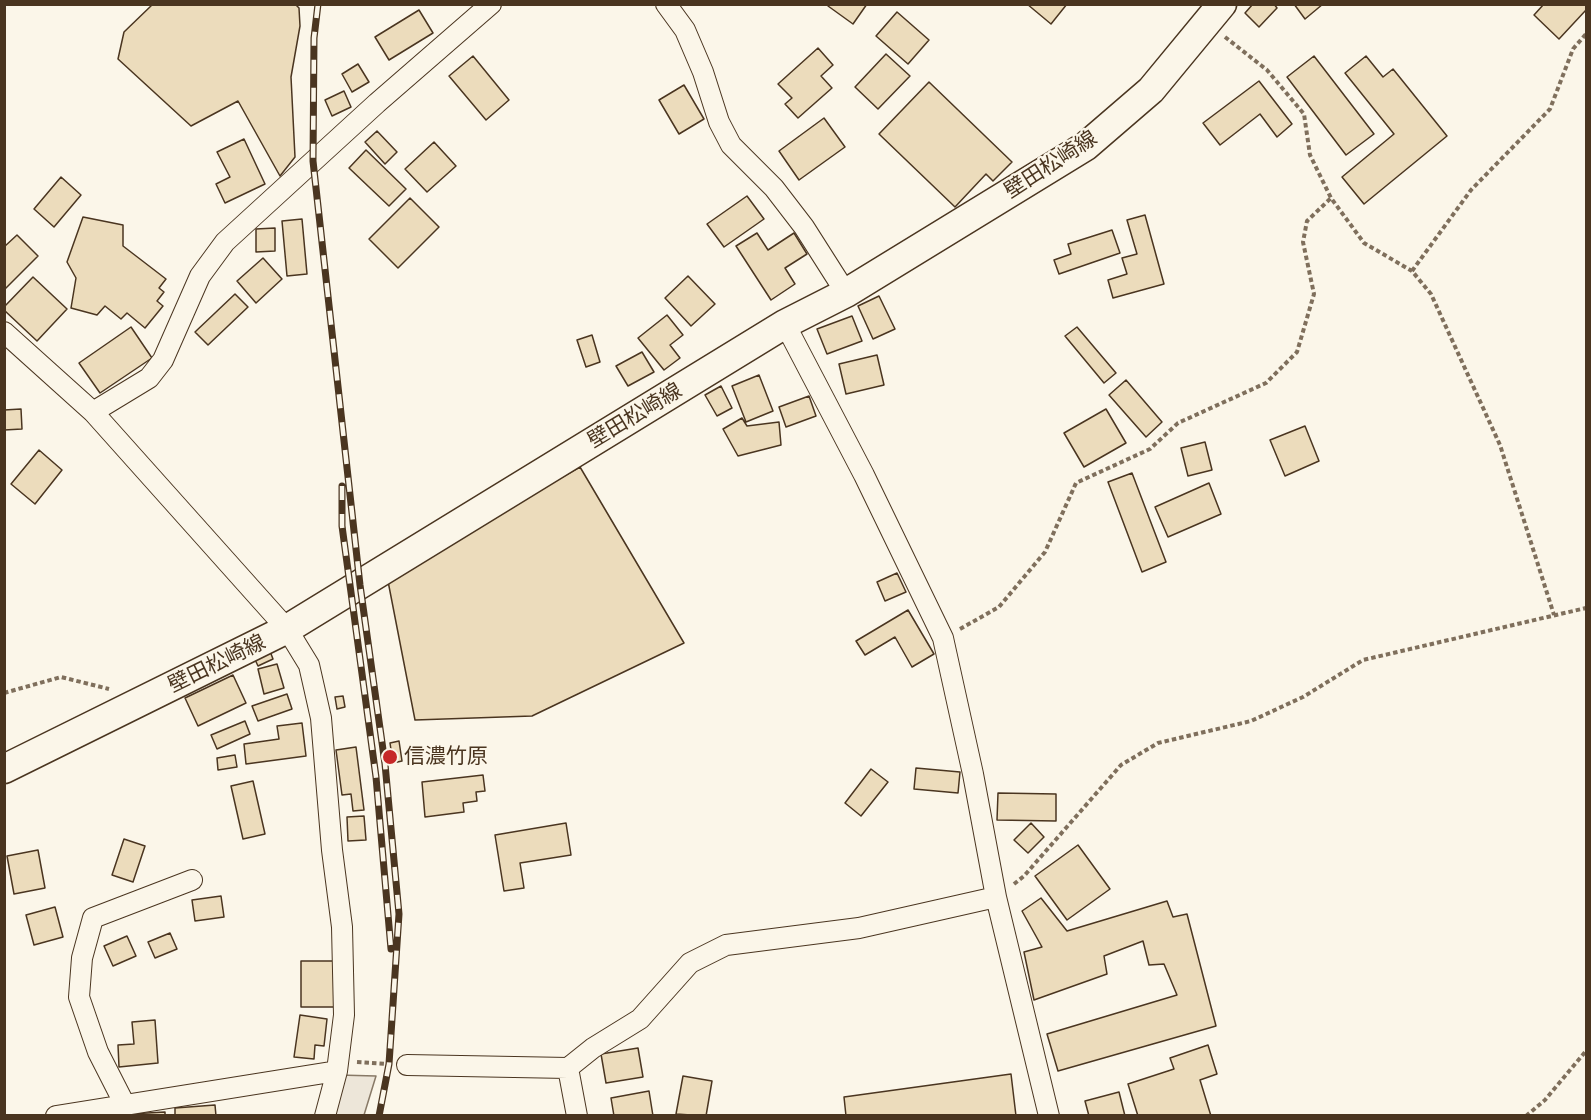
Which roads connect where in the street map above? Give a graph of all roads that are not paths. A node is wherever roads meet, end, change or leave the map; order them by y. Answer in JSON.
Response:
{"nodes":[{"id":1,"x":490,"y":4,"type":"edge"},
{"id":2,"x":666,"y":4,"type":"edge"},
{"id":3,"x":1215,"y":14,"type":"edge"},
{"id":4,"x":846,"y":293,"type":"junction"},
{"id":5,"x":785,"y":324,"type":"junction"},
{"id":6,"x":4,"y":332,"type":"edge"},
{"id":7,"x":93,"y":412,"type":"junction"},
{"id":8,"x":287,"y":629,"type":"junction"},
{"id":9,"x":4,"y":769,"type":"edge"},
{"id":10,"x":192,"y":880,"type":"dead end"},
{"id":11,"x":996,"y":897,"type":"junction"},
{"id":12,"x":407,"y":1065,"type":"road end"},
{"id":13,"x":338,"y":1066,"type":"junction"},
{"id":14,"x":568,"y":1068,"type":"junction"},
{"id":15,"x":125,"y":1105,"type":"junction"},
{"id":16,"x":56,"y":1116,"type":"edge"},
{"id":17,"x":325,"y":1116,"type":"edge"},
{"id":18,"x":577,"y":1116,"type":"edge"},
{"id":19,"x":1049,"y":1116,"type":"edge"}],
"edges":[{"from":1,"to":7,"type":"street"},
{"from":2,"to":4,"type":"street"},
{"from":3,"to":4,"type":"main road","name":"壁田松崎線"},
{"from":4,"to":5,"type":"main road","name":"壁田松崎線"},
{"from":5,"to":8,"type":"main road","name":"壁田松崎線"},
{"from":5,"to":11,"type":"street"},
{"from":6,"to":7,"type":"street"},
{"from":7,"to":8,"type":"street"},
{"from":8,"to":9,"type":"main road","name":"壁田松崎線"},
{"from":8,"to":13,"type":"street"},
{"from":10,"to":15,"type":"street"},
{"from":11,"to":14,"type":"street"},
{"from":11,"to":19,"type":"street"},
{"from":12,"to":14,"type":"street"},
{"from":13,"to":15,"type":"street"},
{"from":13,"to":17,"type":"street"},
{"from":14,"to":18,"type":"street"},
{"from":15,"to":16,"type":"street"}]}
